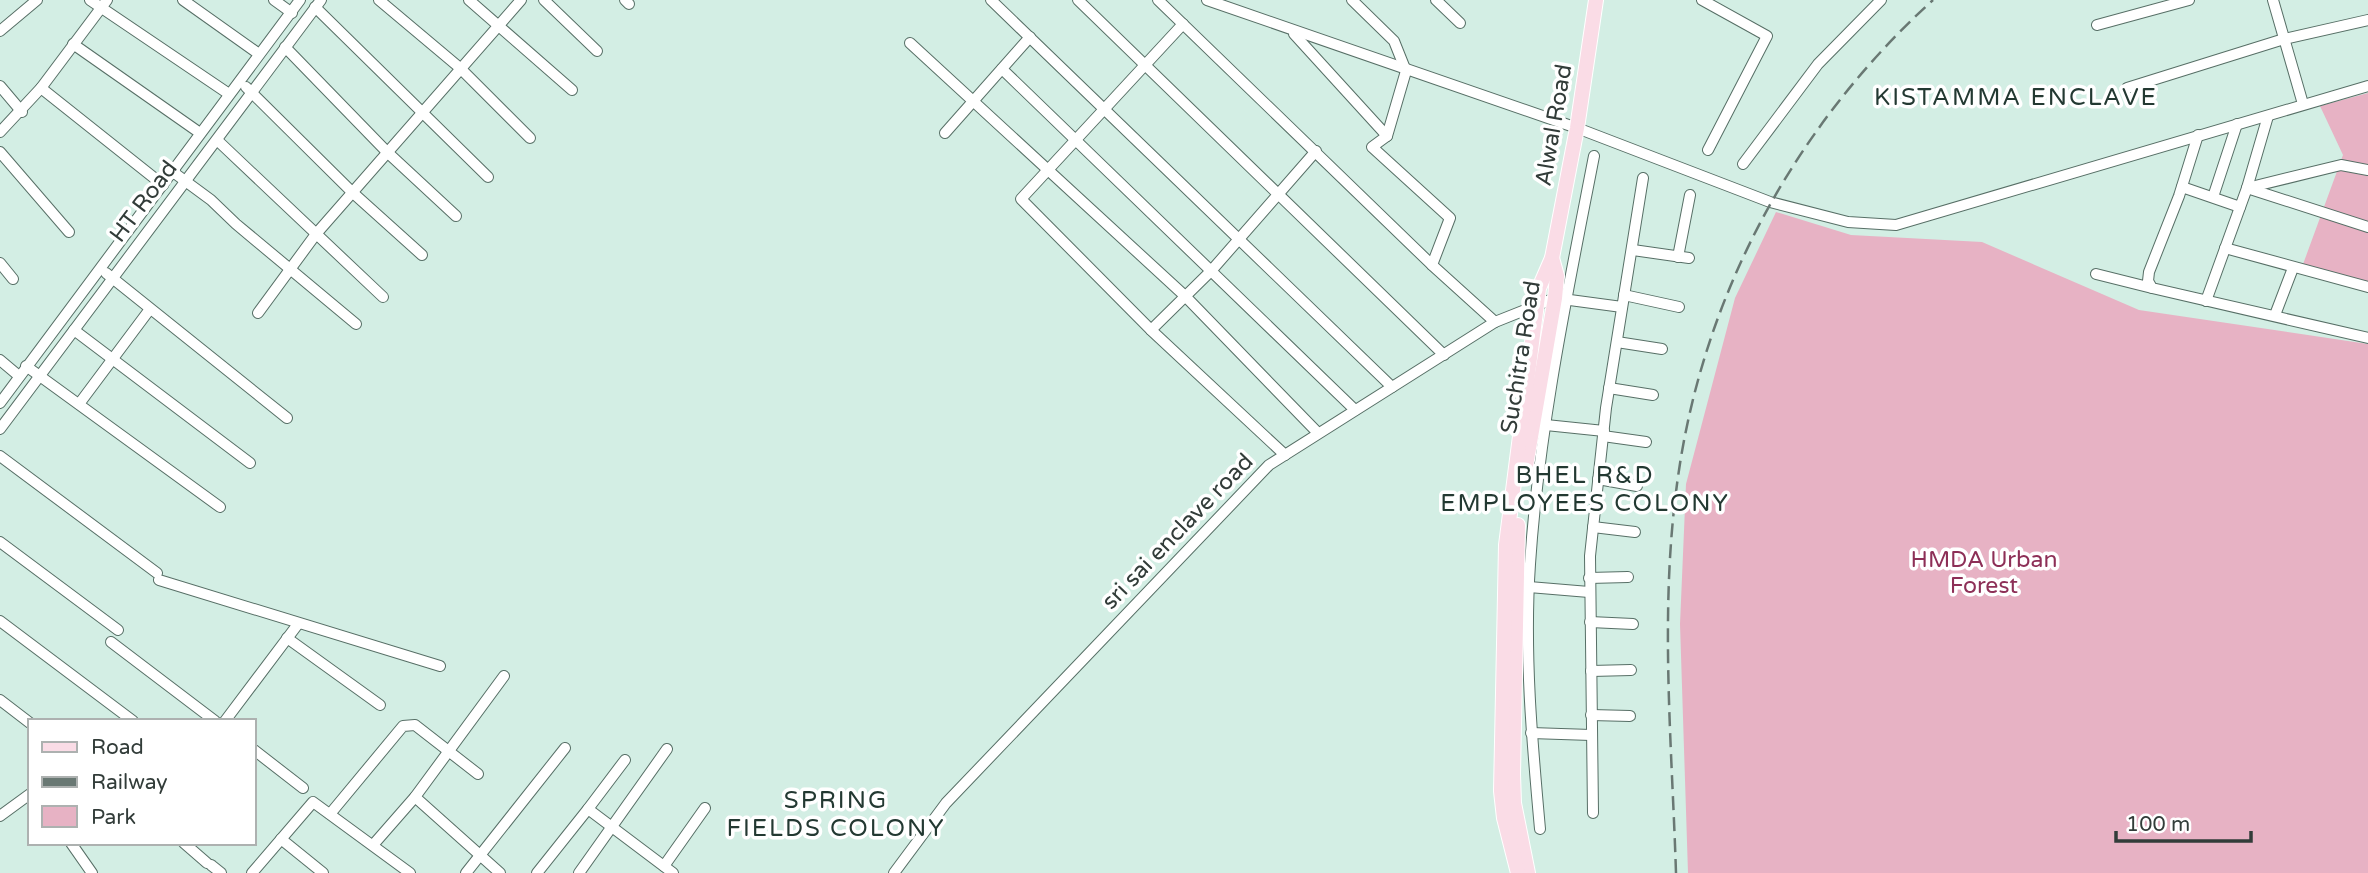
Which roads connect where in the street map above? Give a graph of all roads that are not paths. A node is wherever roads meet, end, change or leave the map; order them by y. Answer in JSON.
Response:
{"nodes":[{"id":1,"x":37,"y":0,"type":"edge"},
{"id":2,"x":90,"y":0,"type":"edge"},
{"id":3,"x":183,"y":0,"type":"edge"},
{"id":4,"x":274,"y":0,"type":"edge"},
{"id":5,"x":300,"y":0,"type":"edge"},
{"id":6,"x":379,"y":0,"type":"edge"},
{"id":7,"x":469,"y":0,"type":"edge"},
{"id":8,"x":521,"y":0,"type":"edge"},
{"id":9,"x":544,"y":0,"type":"edge"},
{"id":10,"x":991,"y":0,"type":"edge"},
{"id":11,"x":1078,"y":0,"type":"edge"},
{"id":12,"x":1158,"y":0,"type":"edge"},
{"id":13,"x":1207,"y":0,"type":"edge"},
{"id":14,"x":1352,"y":0,"type":"edge"},
{"id":15,"x":1436,"y":0,"type":"edge"},
{"id":16,"x":1596,"y":0,"type":"edge"},
{"id":17,"x":1702,"y":0,"type":"edge"},
{"id":18,"x":1729,"y":0,"type":"edge"},
{"id":19,"x":1881,"y":0,"type":"edge"},
{"id":20,"x":2189,"y":0,"type":"edge"},
{"id":21,"x":2273,"y":0,"type":"edge"},
{"id":22,"x":1232,"y":3,"type":"edge"},
{"id":23,"x":104,"y":4,"type":"edge"},
{"id":24,"x":318,"y":4,"type":"edge"},
{"id":25,"x":1723,"y":12,"type":"junction"},
{"id":26,"x":292,"y":13,"type":"junction"},
{"id":27,"x":2368,"y":20,"type":"edge"},
{"id":28,"x":1460,"y":23,"type":"dead end"},
{"id":29,"x":1183,"y":24,"type":"junction"},
{"id":30,"x":2097,"y":25,"type":"dead end"},
{"id":31,"x":498,"y":27,"type":"junction"},
{"id":32,"x":0,"y":31,"type":"edge"},
{"id":33,"x":1292,"y":32,"type":"junction"},
{"id":34,"x":1030,"y":37,"type":"junction"},
{"id":35,"x":2284,"y":39,"type":"junction"},
{"id":36,"x":910,"y":43,"type":"dead end"},
{"id":37,"x":73,"y":44,"type":"junction"},
{"id":38,"x":285,"y":47,"type":"junction"},
{"id":39,"x":597,"y":51,"type":"dead end"},
{"id":40,"x":259,"y":54,"type":"junction"},
{"id":41,"x":1143,"y":66,"type":"junction"},
{"id":42,"x":460,"y":68,"type":"junction"},
{"id":43,"x":1002,"y":69,"type":"junction"},
{"id":44,"x":1406,"y":71,"type":"junction"},
{"id":45,"x":239,"y":80,"type":"junction"},
{"id":46,"x":0,"y":86,"type":"edge"},
{"id":47,"x":2368,"y":86,"type":"edge"},
{"id":48,"x":41,"y":88,"type":"junction"},
{"id":49,"x":2127,"y":88,"type":"dead end"},
{"id":50,"x":572,"y":90,"type":"dead end"},
{"id":51,"x":251,"y":92,"type":"junction"},
{"id":52,"x":229,"y":94,"type":"junction"},
{"id":53,"x":975,"y":100,"type":"junction"},
{"id":54,"x":2303,"y":104,"type":"junction"},
{"id":55,"x":1104,"y":106,"type":"junction"},
{"id":56,"x":423,"y":111,"type":"junction"},
{"id":57,"x":22,"y":112,"type":"junction"},
{"id":58,"x":2268,"y":116,"type":"junction"},
{"id":59,"x":2237,"y":124,"type":"junction"},
{"id":60,"x":1577,"y":128,"type":"junction"},
{"id":61,"x":0,"y":132,"type":"edge"},
{"id":62,"x":200,"y":133,"type":"junction"},
{"id":63,"x":945,"y":133,"type":"dead end"},
{"id":64,"x":2198,"y":135,"type":"junction"},
{"id":65,"x":1387,"y":136,"type":"junction"},
{"id":66,"x":530,"y":138,"type":"dead end"},
{"id":67,"x":1076,"y":139,"type":"junction"},
{"id":68,"x":217,"y":140,"type":"junction"},
{"id":69,"x":1708,"y":150,"type":"dead end"},
{"id":70,"x":1316,"y":151,"type":"junction"},
{"id":71,"x":0,"y":152,"type":"edge"},
{"id":72,"x":387,"y":152,"type":"junction"},
{"id":73,"x":1594,"y":156,"type":"dead end"},
{"id":74,"x":1743,"y":164,"type":"dead end"},
{"id":75,"x":1048,"y":168,"type":"junction"},
{"id":76,"x":2368,"y":170,"type":"edge"},
{"id":77,"x":173,"y":172,"type":"junction"},
{"id":78,"x":488,"y":177,"type":"dead end"},
{"id":79,"x":1643,"y":178,"type":"dead end"},
{"id":80,"x":186,"y":181,"type":"junction"},
{"id":81,"x":163,"y":185,"type":"junction"},
{"id":82,"x":2182,"y":187,"type":"junction"},
{"id":83,"x":2247,"y":188,"type":"junction"},
{"id":84,"x":352,"y":192,"type":"junction"},
{"id":85,"x":1279,"y":195,"type":"junction"},
{"id":86,"x":1690,"y":195,"type":"dead end"},
{"id":87,"x":2213,"y":197,"type":"junction"},
{"id":88,"x":2240,"y":207,"type":"junction"},
{"id":89,"x":456,"y":216,"type":"dead end"},
{"id":90,"x":2368,"y":227,"type":"edge"},
{"id":91,"x":69,"y":232,"type":"dead end"},
{"id":92,"x":316,"y":234,"type":"junction"},
{"id":93,"x":1238,"y":238,"type":"junction"},
{"id":94,"x":2225,"y":248,"type":"junction"},
{"id":95,"x":1633,"y":250,"type":"junction"},
{"id":96,"x":422,"y":255,"type":"dead end"},
{"id":97,"x":1552,"y":258,"type":"junction"},
{"id":98,"x":0,"y":263,"type":"edge"},
{"id":99,"x":1432,"y":265,"type":"junction"},
{"id":100,"x":100,"y":267,"type":"junction"},
{"id":101,"x":2293,"y":268,"type":"junction"},
{"id":102,"x":289,"y":269,"type":"junction"},
{"id":103,"x":1211,"y":271,"type":"junction"},
{"id":104,"x":2096,"y":274,"type":"dead end"},
{"id":105,"x":111,"y":278,"type":"junction"},
{"id":106,"x":13,"y":279,"type":"dead end"},
{"id":107,"x":2368,"y":287,"type":"edge"},
{"id":108,"x":2152,"y":288,"type":"junction"},
{"id":109,"x":1185,"y":296,"type":"junction"},
{"id":110,"x":383,"y":297,"type":"dead end"},
{"id":111,"x":1561,"y":298,"type":"junction"},
{"id":112,"x":1623,"y":301,"type":"junction"},
{"id":113,"x":2206,"y":301,"type":"junction"},
{"id":114,"x":1537,"y":304,"type":"junction"},
{"id":115,"x":1679,"y":307,"type":"dead end"},
{"id":116,"x":150,"y":309,"type":"junction"},
{"id":117,"x":258,"y":313,"type":"dead end"},
{"id":118,"x":2275,"y":315,"type":"junction"},
{"id":119,"x":1495,"y":322,"type":"junction"},
{"id":120,"x":356,"y":324,"type":"dead end"},
{"id":121,"x":74,"y":330,"type":"junction"},
{"id":122,"x":1152,"y":330,"type":"junction"},
{"id":123,"x":2368,"y":338,"type":"edge"},
{"id":124,"x":1617,"y":342,"type":"junction"},
{"id":125,"x":1662,"y":349,"type":"dead end"},
{"id":126,"x":1444,"y":355,"type":"junction"},
{"id":127,"x":112,"y":359,"type":"junction"},
{"id":128,"x":0,"y":360,"type":"edge"},
{"id":129,"x":26,"y":366,"type":"junction"},
{"id":130,"x":19,"y":376,"type":"junction"},
{"id":131,"x":40,"y":376,"type":"junction"},
{"id":132,"x":1392,"y":387,"type":"junction"},
{"id":133,"x":1609,"y":388,"type":"junction"},
{"id":134,"x":1653,"y":395,"type":"dead end"},
{"id":135,"x":0,"y":403,"type":"edge"},
{"id":136,"x":79,"y":404,"type":"junction"},
{"id":137,"x":1355,"y":410,"type":"junction"},
{"id":138,"x":287,"y":418,"type":"dead end"},
{"id":139,"x":1546,"y":425,"type":"junction"},
{"id":140,"x":0,"y":429,"type":"edge"},
{"id":141,"x":1318,"y":433,"type":"junction"},
{"id":142,"x":1603,"y":434,"type":"junction"},
{"id":143,"x":1646,"y":442,"type":"dead end"},
{"id":144,"x":1285,"y":455,"type":"junction"},
{"id":145,"x":0,"y":456,"type":"edge"},
{"id":146,"x":250,"y":463,"type":"dead end"},
{"id":147,"x":1598,"y":479,"type":"junction"},
{"id":148,"x":1637,"y":486,"type":"dead end"},
{"id":149,"x":220,"y":507,"type":"dead end"},
{"id":150,"x":1593,"y":527,"type":"junction"},
{"id":151,"x":1634,"y":532,"type":"dead end"},
{"id":152,"x":0,"y":541,"type":"edge"},
{"id":153,"x":1628,"y":577,"type":"dead end"},
{"id":154,"x":1589,"y":578,"type":"junction"},
{"id":155,"x":1529,"y":587,"type":"junction"},
{"id":156,"x":1590,"y":592,"type":"junction"},
{"id":157,"x":0,"y":621,"type":"edge"},
{"id":158,"x":1590,"y":622,"type":"junction"},
{"id":159,"x":298,"y":624,"type":"junction"},
{"id":160,"x":1633,"y":624,"type":"dead end"},
{"id":161,"x":117,"y":630,"type":"dead end"},
{"id":162,"x":287,"y":638,"type":"junction"},
{"id":163,"x":111,"y":642,"type":"dead end"},
{"id":164,"x":440,"y":666,"type":"dead end"},
{"id":165,"x":1631,"y":670,"type":"dead end"},
{"id":166,"x":1591,"y":671,"type":"junction"},
{"id":167,"x":504,"y":676,"type":"dead end"},
{"id":168,"x":0,"y":700,"type":"edge"},
{"id":169,"x":380,"y":705,"type":"dead end"},
{"id":170,"x":1591,"y":715,"type":"junction"},
{"id":171,"x":1630,"y":716,"type":"dead end"},
{"id":172,"x":130,"y":719,"type":"edge"},
{"id":173,"x":212,"y":719,"type":"edge"},
{"id":174,"x":226,"y":719,"type":"edge"},
{"id":175,"x":28,"y":721,"type":"edge"},
{"id":176,"x":1531,"y":733,"type":"junction"},
{"id":177,"x":1591,"y":735,"type":"junction"},
{"id":178,"x":565,"y":748,"type":"dead end"},
{"id":179,"x":667,"y":749,"type":"dead end"},
{"id":180,"x":449,"y":751,"type":"junction"},
{"id":181,"x":256,"y":756,"type":"edge"},
{"id":182,"x":625,"y":760,"type":"dead end"},
{"id":183,"x":478,"y":774,"type":"dead end"},
{"id":184,"x":303,"y":788,"type":"dead end"},
{"id":185,"x":28,"y":795,"type":"edge"},
{"id":186,"x":415,"y":797,"type":"junction"},
{"id":187,"x":705,"y":808,"type":"dead end"},
{"id":188,"x":588,"y":809,"type":"junction"},
{"id":189,"x":2,"y":810,"type":"edge"},
{"id":190,"x":1593,"y":813,"type":"dead end"},
{"id":191,"x":330,"y":814,"type":"junction"},
{"id":192,"x":614,"y":827,"type":"junction"},
{"id":193,"x":1540,"y":829,"type":"dead end"},
{"id":194,"x":281,"y":839,"type":"junction"},
{"id":195,"x":72,"y":845,"type":"edge"},
{"id":196,"x":186,"y":845,"type":"edge"},
{"id":197,"x":373,"y":845,"type":"junction"},
{"id":198,"x":478,"y":857,"type":"junction"},
{"id":199,"x":664,"y":866,"type":"junction"},
{"id":200,"x":583,"y":871,"type":"edge"},
{"id":201,"x":92,"y":873,"type":"edge"},
{"id":202,"x":221,"y":873,"type":"edge"},
{"id":203,"x":252,"y":873,"type":"edge"},
{"id":204,"x":323,"y":873,"type":"edge"},
{"id":205,"x":410,"y":873,"type":"edge"},
{"id":206,"x":466,"y":873,"type":"edge"},
{"id":207,"x":500,"y":873,"type":"edge"},
{"id":208,"x":537,"y":873,"type":"edge"},
{"id":209,"x":673,"y":873,"type":"edge"},
{"id":210,"x":894,"y":873,"type":"edge"},
{"id":211,"x":1518,"y":873,"type":"edge"},
{"id":212,"x":1528,"y":873,"type":"edge"}],
"edges":[{"from":1,"to":32,"type":"street"},
{"from":2,"to":23,"type":"street"},
{"from":3,"to":40,"type":"street"},
{"from":4,"to":26,"type":"street"},
{"from":5,"to":26,"type":"street","name":"HT Road"},
{"from":6,"to":42,"type":"street"},
{"from":7,"to":31,"type":"street"},
{"from":8,"to":31,"type":"street"},
{"from":9,"to":39,"type":"street"},
{"from":10,"to":34,"type":"street"},
{"from":11,"to":41,"type":"street"},
{"from":12,"to":29,"type":"street"},
{"from":13,"to":22,"type":"street"},
{"from":14,"to":44,"type":"street"},
{"from":15,"to":28,"type":"street"},
{"from":16,"to":60,"type":"main road","name":"Alwal Road"},
{"from":17,"to":25,"type":"street"},
{"from":18,"to":25,"type":"street"},
{"from":19,"to":74,"type":"street"},
{"from":20,"to":30,"type":"street"},
{"from":21,"to":35,"type":"street"},
{"from":22,"to":33,"type":"street"},
{"from":23,"to":37,"type":"street"},
{"from":23,"to":52,"type":"street"},
{"from":24,"to":38,"type":"street","name":"HT Road"},
{"from":24,"to":56,"type":"street"},
{"from":25,"to":69,"type":"street"},
{"from":26,"to":40,"type":"street","name":"HT Road"},
{"from":27,"to":35,"type":"street"},
{"from":29,"to":41,"type":"street"},
{"from":29,"to":70,"type":"street"},
{"from":31,"to":42,"type":"street"},
{"from":31,"to":50,"type":"street"},
{"from":33,"to":44,"type":"street"},
{"from":33,"to":65,"type":"street"},
{"from":34,"to":43,"type":"street"},
{"from":34,"to":55,"type":"street"},
{"from":35,"to":49,"type":"street"},
{"from":35,"to":54,"type":"street"},
{"from":36,"to":53,"type":"street"},
{"from":37,"to":48,"type":"street"},
{"from":37,"to":62,"type":"street"},
{"from":38,"to":51,"type":"street","name":"HT Road"},
{"from":38,"to":72,"type":"street"},
{"from":40,"to":45,"type":"street","name":"HT Road"},
{"from":41,"to":55,"type":"street"},
{"from":41,"to":85,"type":"street"},
{"from":42,"to":56,"type":"street"},
{"from":42,"to":66,"type":"street"},
{"from":43,"to":53,"type":"street"},
{"from":43,"to":67,"type":"street"},
{"from":44,"to":60,"type":"street"},
{"from":44,"to":65,"type":"street"},
{"from":45,"to":51,"type":"street"},
{"from":45,"to":52,"type":"street","name":"HT Road"},
{"from":46,"to":57,"type":"street"},
{"from":47,"to":54,"type":"street"},
{"from":48,"to":57,"type":"street"},
{"from":48,"to":81,"type":"street"},
{"from":51,"to":68,"type":"street","name":"HT Road"},
{"from":51,"to":84,"type":"street"},
{"from":52,"to":62,"type":"street","name":"HT Road"},
{"from":53,"to":63,"type":"street"},
{"from":53,"to":75,"type":"street"},
{"from":54,"to":58,"type":"street"},
{"from":55,"to":67,"type":"street"},
{"from":55,"to":93,"type":"street"},
{"from":56,"to":72,"type":"street"},
{"from":56,"to":78,"type":"street"},
{"from":57,"to":61,"type":"street"},
{"from":58,"to":59,"type":"street"},
{"from":58,"to":83,"type":"street"},
{"from":59,"to":64,"type":"street"},
{"from":59,"to":87,"type":"street"},
{"from":60,"to":64,"type":"street"},
{"from":60,"to":97,"type":"main road","name":"Alwal Road"},
{"from":62,"to":77,"type":"street","name":"HT Road"},
{"from":64,"to":82,"type":"street"},
{"from":65,"to":99,"type":"street"},
{"from":67,"to":75,"type":"street"},
{"from":67,"to":103,"type":"street"},
{"from":68,"to":80,"type":"street","name":"HT Road"},
{"from":68,"to":92,"type":"street"},
{"from":70,"to":85,"type":"street"},
{"from":70,"to":99,"type":"street"},
{"from":71,"to":91,"type":"street"},
{"from":72,"to":84,"type":"street"},
{"from":72,"to":89,"type":"street"},
{"from":73,"to":111,"type":"street"},
{"from":75,"to":109,"type":"street"},
{"from":75,"to":122,"type":"street"},
{"from":76,"to":83,"type":"street"},
{"from":77,"to":80,"type":"street"},
{"from":77,"to":81,"type":"street","name":"HT Road"},
{"from":79,"to":95,"type":"street"},
{"from":80,"to":102,"type":"street"},
{"from":80,"to":105,"type":"street","name":"HT Road"},
{"from":81,"to":100,"type":"street","name":"HT Road"},
{"from":82,"to":87,"type":"street"},
{"from":82,"to":108,"type":"street"},
{"from":83,"to":88,"type":"street"},
{"from":83,"to":90,"type":"street"},
{"from":84,"to":92,"type":"street"},
{"from":84,"to":96,"type":"street"},
{"from":85,"to":93,"type":"street"},
{"from":85,"to":126,"type":"street"},
{"from":86,"to":95,"type":"street"},
{"from":87,"to":88,"type":"street"},
{"from":88,"to":94,"type":"street"},
{"from":92,"to":102,"type":"street"},
{"from":92,"to":110,"type":"street"},
{"from":93,"to":103,"type":"street"},
{"from":93,"to":132,"type":"street"},
{"from":94,"to":101,"type":"street"},
{"from":94,"to":113,"type":"street"},
{"from":95,"to":112,"type":"street"},
{"from":97,"to":111,"type":"main road","name":"Suchitra Road"},
{"from":97,"to":114,"type":"main road","name":"Suchitra Road"},
{"from":98,"to":106,"type":"street"},
{"from":99,"to":119,"type":"street"},
{"from":100,"to":105,"type":"street"},
{"from":100,"to":129,"type":"street","name":"HT Road"},
{"from":101,"to":107,"type":"street"},
{"from":101,"to":118,"type":"street"},
{"from":102,"to":117,"type":"street"},
{"from":102,"to":120,"type":"street"},
{"from":103,"to":109,"type":"street"},
{"from":103,"to":137,"type":"street"},
{"from":104,"to":108,"type":"street"},
{"from":105,"to":116,"type":"street"},
{"from":105,"to":121,"type":"street","name":"HT Road"},
{"from":108,"to":113,"type":"street"},
{"from":109,"to":122,"type":"street"},
{"from":109,"to":141,"type":"street"},
{"from":111,"to":112,"type":"street"},
{"from":111,"to":114,"type":"street","name":"sri sai enclave road"},
{"from":111,"to":139,"type":"street"},
{"from":111,"to":212,"type":"main road","name":"Suchitra Road"},
{"from":112,"to":115,"type":"street"},
{"from":112,"to":124,"type":"street"},
{"from":113,"to":118,"type":"street"},
{"from":114,"to":119,"type":"street","name":"sri sai enclave road"},
{"from":114,"to":211,"type":"main road","name":"Suchitra Road"},
{"from":116,"to":127,"type":"street"},
{"from":116,"to":138,"type":"street"},
{"from":118,"to":123,"type":"street"},
{"from":119,"to":126,"type":"street","name":"sri sai enclave road"},
{"from":121,"to":127,"type":"street"},
{"from":121,"to":131,"type":"street","name":"HT Road"},
{"from":122,"to":144,"type":"street"},
{"from":124,"to":125,"type":"street"},
{"from":124,"to":133,"type":"street"},
{"from":126,"to":132,"type":"street","name":"sri sai enclave road"},
{"from":127,"to":136,"type":"street"},
{"from":127,"to":146,"type":"street"},
{"from":128,"to":130,"type":"street"},
{"from":129,"to":130,"type":"street","name":"HT Road"},
{"from":129,"to":131,"type":"street"},
{"from":130,"to":135,"type":"street","name":"HT Road"},
{"from":131,"to":136,"type":"street"},
{"from":131,"to":140,"type":"street","name":"HT Road"},
{"from":132,"to":137,"type":"street","name":"sri sai enclave road"},
{"from":133,"to":134,"type":"street"},
{"from":133,"to":142,"type":"street"},
{"from":136,"to":149,"type":"street"},
{"from":137,"to":141,"type":"street","name":"sri sai enclave road"},
{"from":139,"to":142,"type":"street"},
{"from":139,"to":155,"type":"street"},
{"from":141,"to":144,"type":"street","name":"sri sai enclave road"},
{"from":142,"to":143,"type":"street"},
{"from":142,"to":147,"type":"street"},
{"from":144,"to":210,"type":"street","name":"sri sai enclave road"},
{"from":145,"to":159,"type":"street"},
{"from":147,"to":148,"type":"street"},
{"from":147,"to":150,"type":"street"},
{"from":150,"to":151,"type":"street"},
{"from":150,"to":154,"type":"street"},
{"from":152,"to":161,"type":"street"},
{"from":153,"to":154,"type":"street"},
{"from":154,"to":156,"type":"street"},
{"from":155,"to":156,"type":"street"},
{"from":155,"to":176,"type":"street"},
{"from":156,"to":158,"type":"street"},
{"from":157,"to":172,"type":"street"},
{"from":158,"to":160,"type":"street"},
{"from":158,"to":166,"type":"street"},
{"from":159,"to":162,"type":"street"},
{"from":159,"to":164,"type":"street"},
{"from":162,"to":169,"type":"street"},
{"from":162,"to":174,"type":"street"},
{"from":163,"to":173,"type":"street"},
{"from":165,"to":166,"type":"street"},
{"from":166,"to":170,"type":"street"},
{"from":167,"to":180,"type":"street"},
{"from":168,"to":175,"type":"street"},
{"from":170,"to":171,"type":"street"},
{"from":170,"to":177,"type":"street"},
{"from":176,"to":177,"type":"street"},
{"from":176,"to":193,"type":"street"},
{"from":177,"to":190,"type":"street"},
{"from":178,"to":198,"type":"street"},
{"from":179,"to":192,"type":"street"},
{"from":180,"to":183,"type":"street"},
{"from":180,"to":186,"type":"street"},
{"from":180,"to":191,"type":"street"},
{"from":181,"to":184,"type":"street"},
{"from":182,"to":188,"type":"street"},
{"from":185,"to":189,"type":"street"},
{"from":186,"to":197,"type":"street"},
{"from":186,"to":198,"type":"street"},
{"from":187,"to":199,"type":"street"},
{"from":188,"to":192,"type":"street"},
{"from":188,"to":208,"type":"street"},
{"from":191,"to":194,"type":"street"},
{"from":191,"to":197,"type":"street"},
{"from":192,"to":199,"type":"street"},
{"from":192,"to":200,"type":"street"},
{"from":194,"to":203,"type":"street"},
{"from":194,"to":204,"type":"street"},
{"from":195,"to":201,"type":"street"},
{"from":196,"to":202,"type":"street"},
{"from":197,"to":205,"type":"street"},
{"from":198,"to":206,"type":"street"},
{"from":198,"to":207,"type":"street"},
{"from":199,"to":209,"type":"street"}]}
